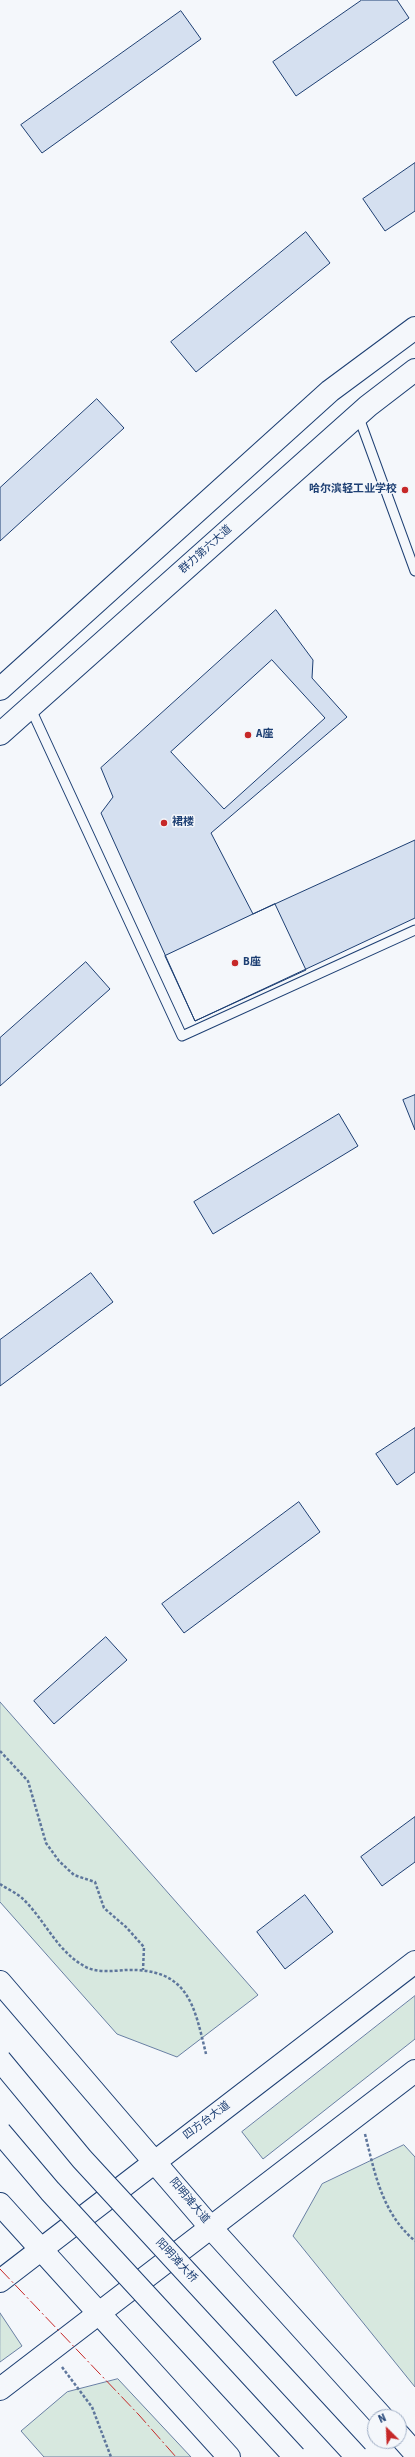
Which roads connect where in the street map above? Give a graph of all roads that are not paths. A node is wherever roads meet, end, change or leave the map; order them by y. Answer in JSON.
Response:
{"nodes":[{"id":1,"x":415,"y":328,"type":"edge"},
{"id":2,"x":415,"y":370,"type":"edge"},
{"id":3,"x":358,"y":416,"type":"junction"},
{"id":4,"x":415,"y":571,"type":"edge"},
{"id":5,"x":0,"y":688,"type":"edge"},
{"id":6,"x":30,"y":707,"type":"junction"},
{"id":7,"x":0,"y":734,"type":"edge"},
{"id":8,"x":415,"y":930,"type":"edge"},
{"id":9,"x":415,"y":1962,"type":"edge"},
{"id":10,"x":0,"y":1982,"type":"edge"},
{"id":11,"x":0,"y":2060,"type":"edge"},
{"id":12,"x":415,"y":2071,"type":"edge"},
{"id":13,"x":0,"y":2132,"type":"edge"},
{"id":14,"x":155,"y":2161,"type":"junction"},
{"id":15,"x":0,"y":2204,"type":"edge"},
{"id":16,"x":212,"y":2229,"type":"junction"},
{"id":17,"x":41,"y":2249,"type":"junction"},
{"id":18,"x":0,"y":2281,"type":"edge"},
{"id":19,"x":98,"y":2314,"type":"junction"},
{"id":20,"x":0,"y":2389,"type":"edge"},
{"id":21,"x":375,"y":2409,"type":"edge"},
{"id":22,"x":407,"y":2444,"type":"edge"},
{"id":23,"x":415,"y":2453,"type":"edge"},
{"id":24,"x":229,"y":2457,"type":"edge"},
{"id":25,"x":294,"y":2457,"type":"edge"},
{"id":26,"x":357,"y":2457,"type":"edge"}],
"edges":[{"from":1,"to":5,"type":"main road"},
{"from":2,"to":3,"type":"main road","name":"群力第六大道"},
{"from":3,"to":4,"type":"lane"},
{"from":3,"to":6,"type":"main road","name":"群力第六大道"},
{"from":6,"to":7,"type":"main road","name":"群力第六大道"},
{"from":6,"to":8,"type":"lane"},
{"from":9,"to":14,"type":"main road","name":"四方台大道"},
{"from":10,"to":14,"type":"main road","name":"阳明滩大道"},
{"from":11,"to":26,"type":"main road","name":"阳明滩大桥","bridge":true},
{"from":12,"to":16,"type":"main road"},
{"from":13,"to":25,"type":"main road","bridge":true},
{"from":14,"to":16,"type":"main road","name":"阳明滩大道"},
{"from":14,"to":17,"type":"main road","name":"四方台大道"},
{"from":15,"to":17,"type":"main road"},
{"from":16,"to":19,"type":"main road"},
{"from":16,"to":21,"type":"main road","name":"阳明滩大道"},
{"from":17,"to":18,"type":"main road","name":"四方台大道"},
{"from":17,"to":19,"type":"main road"},
{"from":19,"to":20,"type":"main road"},
{"from":19,"to":24,"type":"main road"},
{"from":22,"to":23,"type":"main road"}]}
